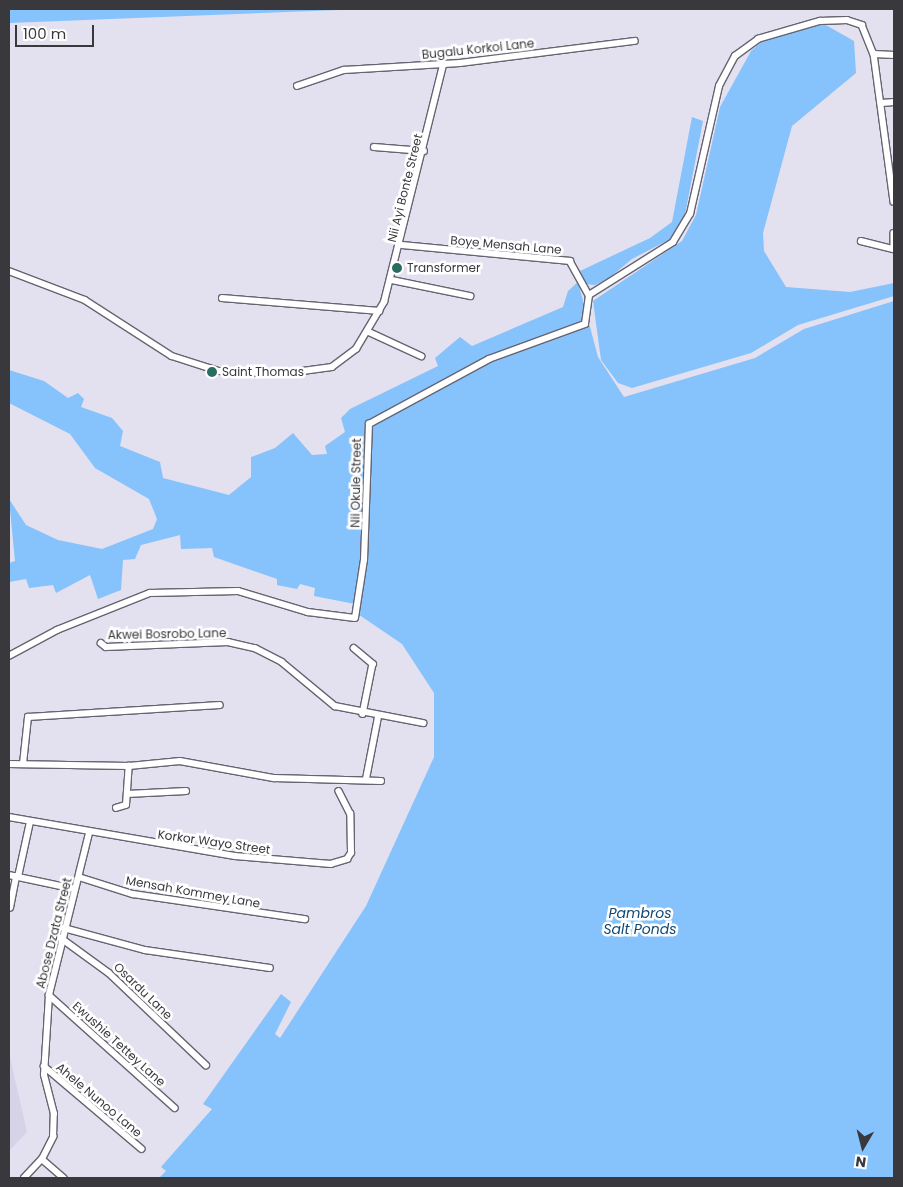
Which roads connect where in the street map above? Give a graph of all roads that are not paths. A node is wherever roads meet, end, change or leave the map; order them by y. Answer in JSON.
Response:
{"nodes":[{"id":1,"x":635,"y":42,"type":"dead end"},
{"id":2,"x":874,"y":54,"type":"junction"},
{"id":3,"x":894,"y":55,"type":"edge"},
{"id":4,"x":443,"y":65,"type":"junction"},
{"id":5,"x":297,"y":86,"type":"dead end"},
{"id":6,"x":894,"y":102,"type":"edge"},
{"id":7,"x":882,"y":103,"type":"junction"},
{"id":8,"x":374,"y":146,"type":"dead end"},
{"id":9,"x":892,"y":148,"type":"edge"},
{"id":10,"x":424,"y":151,"type":"junction"},
{"id":11,"x":894,"y":204,"type":"edge"},
{"id":12,"x":894,"y":233,"type":"edge"},
{"id":13,"x":861,"y":241,"type":"dead end"},
{"id":14,"x":402,"y":245,"type":"junction"},
{"id":15,"x":894,"y":247,"type":"edge"},
{"id":16,"x":9,"y":272,"type":"edge"},
{"id":17,"x":392,"y":280,"type":"junction"},
{"id":18,"x":589,"y":295,"type":"junction"},
{"id":19,"x":470,"y":296,"type":"dead end"},
{"id":20,"x":222,"y":298,"type":"dead end"},
{"id":21,"x":379,"y":311,"type":"junction"},
{"id":22,"x":367,"y":331,"type":"junction"},
{"id":23,"x":421,"y":356,"type":"dead end"},
{"id":24,"x":101,"y":643,"type":"dead end"},
{"id":25,"x":354,"y":648,"type":"dead end"},
{"id":26,"x":9,"y":656,"type":"edge"},
{"id":27,"x":220,"y":705,"type":"dead end"},
{"id":28,"x":363,"y":714,"type":"junction"},
{"id":29,"x":378,"y":717,"type":"junction"},
{"id":30,"x":423,"y":723,"type":"dead end"},
{"id":31,"x":9,"y":764,"type":"edge"},
{"id":32,"x":23,"y":764,"type":"junction"},
{"id":33,"x":129,"y":766,"type":"junction"},
{"id":34,"x":366,"y":779,"type":"junction"},
{"id":35,"x":381,"y":781,"type":"dead end"},
{"id":36,"x":186,"y":791,"type":"dead end"},
{"id":37,"x":339,"y":792,"type":"dead end"},
{"id":38,"x":127,"y":794,"type":"junction"},
{"id":39,"x":116,"y":808,"type":"dead end"},
{"id":40,"x":9,"y":817,"type":"edge"},
{"id":41,"x":30,"y":822,"type":"junction"},
{"id":42,"x":89,"y":833,"type":"junction"},
{"id":43,"x":9,"y":875,"type":"edge"},
{"id":44,"x":17,"y":877,"type":"junction"},
{"id":45,"x":79,"y":877,"type":"junction"},
{"id":46,"x":75,"y":889,"type":"junction"},
{"id":47,"x":10,"y":908,"type":"dead end"},
{"id":48,"x":305,"y":919,"type":"dead end"},
{"id":49,"x":64,"y":928,"type":"junction"},
{"id":50,"x":61,"y":938,"type":"junction"},
{"id":51,"x":270,"y":968,"type":"dead end"},
{"id":52,"x":49,"y":995,"type":"junction"},
{"id":53,"x":206,"y":1065,"type":"dead end"},
{"id":54,"x":44,"y":1066,"type":"junction"},
{"id":55,"x":175,"y":1108,"type":"dead end"},
{"id":56,"x":142,"y":1149,"type":"dead end"},
{"id":57,"x":42,"y":1159,"type":"junction"},
{"id":58,"x":24,"y":1178,"type":"edge"},
{"id":59,"x":64,"y":1178,"type":"edge"}],
"edges":[{"from":1,"to":4,"type":"street","name":"Bugalu Korkoi Lane"},
{"from":2,"to":3,"type":"street"},
{"from":2,"to":7,"type":"street"},
{"from":2,"to":18,"type":"street"},
{"from":4,"to":5,"type":"street","name":"Bugalu Korkoi Lane"},
{"from":4,"to":10,"type":"street","name":"Nii Ayi Bonte Street"},
{"from":6,"to":7,"type":"street"},
{"from":7,"to":9,"type":"street"},
{"from":8,"to":10,"type":"street"},
{"from":9,"to":11,"type":"street"},
{"from":10,"to":14,"type":"street","name":"Nii Ayi Bonte Street"},
{"from":12,"to":15,"type":"street"},
{"from":13,"to":15,"type":"street"},
{"from":14,"to":17,"type":"street","name":"Nii Ayi Bonte Street"},
{"from":14,"to":18,"type":"street","name":"Boye Mensah Lane"},
{"from":16,"to":22,"type":"street","name":"Nii Ayi Bonte Street"},
{"from":17,"to":19,"type":"street"},
{"from":17,"to":21,"type":"street","name":"Nii Ayi Bonte Street"},
{"from":18,"to":26,"type":"street","name":"Nii Okule Street"},
{"from":20,"to":21,"type":"street"},
{"from":21,"to":22,"type":"street","name":"Nii Ayi Bonte Street"},
{"from":22,"to":23,"type":"street"},
{"from":24,"to":28,"type":"street","name":"Akwei Bosrobo Lane"},
{"from":25,"to":28,"type":"street"},
{"from":27,"to":32,"type":"street"},
{"from":28,"to":29,"type":"street","name":"Akwei Bosrobo Lane"},
{"from":29,"to":30,"type":"street","name":"Akwei Bosrobo Lane"},
{"from":29,"to":34,"type":"street"},
{"from":31,"to":32,"type":"street"},
{"from":32,"to":33,"type":"street"},
{"from":33,"to":34,"type":"street"},
{"from":33,"to":38,"type":"street"},
{"from":34,"to":35,"type":"street"},
{"from":36,"to":38,"type":"street"},
{"from":37,"to":42,"type":"street","name":"Korkor Wayo Street"},
{"from":38,"to":39,"type":"street"},
{"from":40,"to":41,"type":"street","name":"Korkor Wayo Street"},
{"from":41,"to":42,"type":"street","name":"Korkor Wayo Street"},
{"from":41,"to":44,"type":"street"},
{"from":42,"to":45,"type":"street","name":"Abose Dzata Street"},
{"from":43,"to":44,"type":"street"},
{"from":44,"to":46,"type":"street"},
{"from":44,"to":47,"type":"street"},
{"from":45,"to":46,"type":"street","name":"Abose Dzata Street"},
{"from":45,"to":48,"type":"street","name":"Mensah Kommey Lane"},
{"from":46,"to":49,"type":"street","name":"Abose Dzata Street"},
{"from":49,"to":50,"type":"street","name":"Abose Dzata Street"},
{"from":49,"to":51,"type":"street"},
{"from":50,"to":52,"type":"street","name":"Abose Dzata Street"},
{"from":50,"to":53,"type":"street","name":"Osardu Lane"},
{"from":52,"to":54,"type":"street","name":"Abose Dzata Street"},
{"from":52,"to":55,"type":"street","name":"Ewushie Tettey Lane"},
{"from":54,"to":56,"type":"street","name":"Ahele Nunoo Lane"},
{"from":54,"to":57,"type":"street","name":"Abose Dzata Street"},
{"from":57,"to":58,"type":"street","name":"Abose Dzata Street"},
{"from":57,"to":59,"type":"street"}]}
